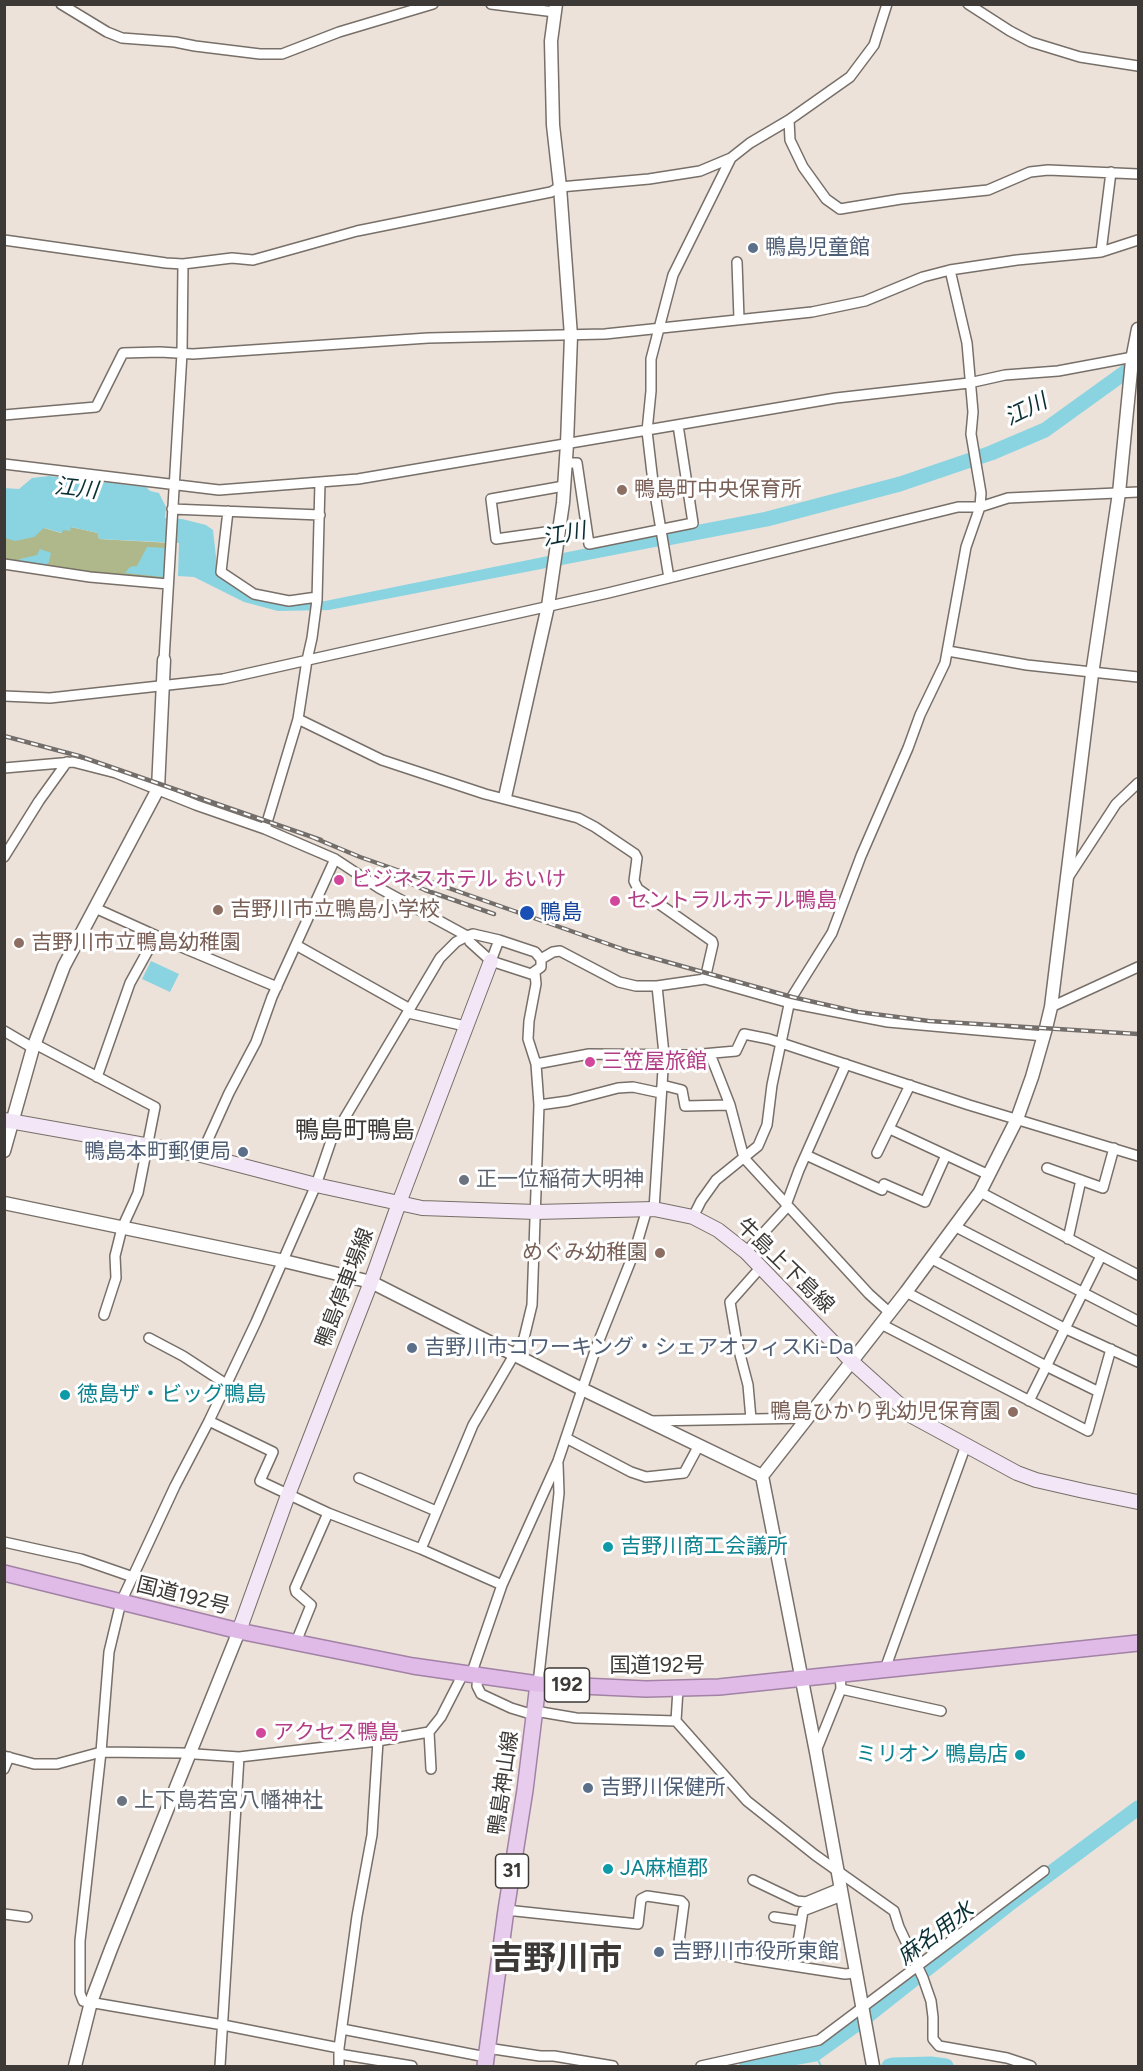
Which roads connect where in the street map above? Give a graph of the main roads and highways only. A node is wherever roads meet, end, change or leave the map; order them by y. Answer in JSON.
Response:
{"nodes":[{"id":1,"x":491,"y":961,"type":"road end"},
{"id":2,"x":8,"y":1121,"type":"edge"},
{"id":3,"x":399,"y":1203,"type":"junction"},
{"id":4,"x":1138,"y":1502,"type":"edge"},
{"id":5,"x":4,"y":1573,"type":"edge"},
{"id":6,"x":239,"y":1631,"type":"junction"},
{"id":7,"x":1138,"y":1643,"type":"edge"},
{"id":8,"x":538,"y":1684,"type":"junction"},
{"id":9,"x":486,"y":2057,"type":"edge"}],
"edges":[{"from":1,"to":3,"type":"main road","name":"鴨島停車場線"},
{"from":2,"to":3,"type":"main road","name":"牛島上下島線"},
{"from":3,"to":4,"type":"main road","name":"牛島上下島線"},
{"from":3,"to":6,"type":"main road","name":"鴨島停車場線"},
{"from":5,"to":6,"type":"highway","name":"国道192号","number":"192"},
{"from":6,"to":8,"type":"highway","name":"国道192号","number":"192"},
{"from":7,"to":8,"type":"highway","name":"国道192号","number":"192"},
{"from":8,"to":9,"type":"main road","name":"鴨島神山線","number":"31"}]}
